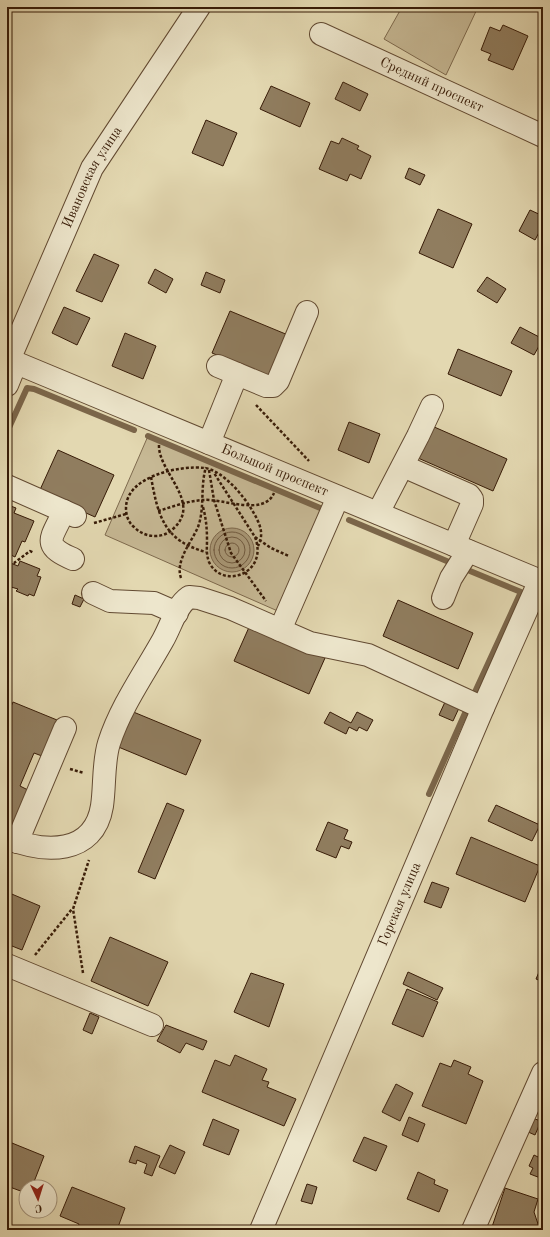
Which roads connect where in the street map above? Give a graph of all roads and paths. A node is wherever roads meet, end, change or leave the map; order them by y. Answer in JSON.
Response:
{"nodes":[{"id":1,"x":199,"y":7,"type":"edge"},
{"id":2,"x":321,"y":34,"type":"dead end"},
{"id":3,"x":543,"y":136,"type":"edge"},
{"id":4,"x":307,"y":312,"type":"dead end"},
{"id":5,"x":11,"y":360,"type":"edge"},
{"id":6,"x":230,"y":374,"type":"junction"},
{"id":7,"x":7,"y":385,"type":"edge"},
{"id":8,"x":432,"y":406,"type":"dead end"},
{"id":9,"x":209,"y":443,"type":"junction"},
{"id":10,"x":159,"y":446,"type":"dead end"},
{"id":11,"x":312,"y":465,"type":"dead end"},
{"id":12,"x":403,"y":466,"type":"junction"},
{"id":13,"x":207,"y":468,"type":"junction"},
{"id":14,"x":168,"y":471,"type":"junction"},
{"id":15,"x":214,"y":472,"type":"junction"},
{"id":16,"x":152,"y":477,"type":"junction"},
{"id":17,"x":7,"y":486,"type":"edge"},
{"id":18,"x":338,"y":497,"type":"junction"},
{"id":19,"x":272,"y":498,"type":"dead end"},
{"id":20,"x":202,"y":500,"type":"junction"},
{"id":21,"x":214,"y":500,"type":"junction"},
{"id":22,"x":183,"y":504,"type":"junction"},
{"id":23,"x":233,"y":504,"type":"junction"},
{"id":24,"x":249,"y":505,"type":"junction"},
{"id":25,"x":202,"y":507,"type":"junction"},
{"id":26,"x":158,"y":511,"type":"junction"},
{"id":27,"x":378,"y":513,"type":"junction"},
{"id":28,"x":69,"y":514,"type":"junction"},
{"id":29,"x":126,"y":514,"type":"junction"},
{"id":30,"x":170,"y":533,"type":"junction"},
{"id":31,"x":255,"y":537,"type":"junction"},
{"id":32,"x":262,"y":540,"type":"junction"},
{"id":33,"x":188,"y":546,"type":"junction"},
{"id":34,"x":258,"y":546,"type":"junction"},
{"id":35,"x":461,"y":548,"type":"junction"},
{"id":36,"x":206,"y":552,"type":"junction"},
{"id":37,"x":292,"y":557,"type":"dead end"},
{"id":38,"x":73,"y":559,"type":"dead end"},
{"id":39,"x":246,"y":573,"type":"junction"},
{"id":40,"x":542,"y":581,"type":"edge"},
{"id":41,"x":93,"y":593,"type":"dead end"},
{"id":42,"x":443,"y":598,"type":"dead end"},
{"id":43,"x":183,"y":605,"type":"junction"},
{"id":44,"x":282,"y":627,"type":"junction"},
{"id":45,"x":483,"y":708,"type":"junction"},
{"id":46,"x":65,"y":728,"type":"dead end"},
{"id":47,"x":51,"y":762,"type":"junction"},
{"id":48,"x":105,"y":777,"type":"junction"},
{"id":49,"x":92,"y":832,"type":"junction"},
{"id":50,"x":12,"y":840,"type":"edge"},
{"id":51,"x":72,"y":909,"type":"junction"},
{"id":52,"x":15,"y":968,"type":"edge"},
{"id":53,"x":86,"y":998,"type":"junction"},
{"id":54,"x":152,"y":1024,"type":"dead end"},
{"id":55,"x":543,"y":1073,"type":"edge"},
{"id":56,"x":261,"y":1230,"type":"edge"},
{"id":57,"x":473,"y":1230,"type":"edge"}],
"edges":[{"from":1,"to":5,"type":"street","name":"Ивановская улица"},
{"from":2,"to":3,"type":"street","name":"Средний проспект"},
{"from":4,"to":6,"type":"street"},
{"from":5,"to":7,"type":"street","name":"Ивановская улица"},
{"from":5,"to":9,"type":"street","name":"Большой проспект"},
{"from":6,"to":9,"type":"street"},
{"from":6,"to":11,"type":"path"},
{"from":8,"to":12,"type":"street"},
{"from":9,"to":18,"type":"street","name":"Большой проспект"},
{"from":10,"to":14,"type":"path"},
{"from":12,"to":27,"type":"street"},
{"from":12,"to":35,"type":"street"},
{"from":13,"to":14,"type":"path"},
{"from":13,"to":15,"type":"path"},
{"from":13,"to":20,"type":"path"},
{"from":13,"to":21,"type":"path"},
{"from":14,"to":16,"type":"path"},
{"from":14,"to":22,"type":"path"},
{"from":15,"to":23,"type":"path"},
{"from":15,"to":24,"type":"path"},
{"from":16,"to":26,"type":"path"},
{"from":16,"to":29,"type":"path"},
{"from":17,"to":28,"type":"street"},
{"from":18,"to":27,"type":"street","name":"Большой проспект"},
{"from":18,"to":44,"type":"street"},
{"from":19,"to":24,"type":"path"},
{"from":20,"to":21,"type":"path"},
{"from":20,"to":22,"type":"path"},
{"from":20,"to":25,"type":"path"},
{"from":21,"to":23,"type":"path"},
{"from":21,"to":39,"type":"path"},
{"from":22,"to":26,"type":"path"},
{"from":22,"to":30,"type":"path"},
{"from":23,"to":24,"type":"path"},
{"from":23,"to":31,"type":"path"},
{"from":24,"to":32,"type":"path"},
{"from":25,"to":33,"type":"path"},
{"from":25,"to":36,"type":"path"},
{"from":26,"to":30,"type":"path"},
{"from":27,"to":35,"type":"street","name":"Большой проспект"},
{"from":28,"to":29,"type":"path"},
{"from":28,"to":38,"type":"street"},
{"from":29,"to":30,"type":"path"},
{"from":30,"to":33,"type":"path"},
{"from":31,"to":32,"type":"path"},
{"from":31,"to":34,"type":"path"},
{"from":32,"to":34,"type":"path"},
{"from":32,"to":37,"type":"path"},
{"from":33,"to":36,"type":"path"},
{"from":33,"to":43,"type":"path"},
{"from":34,"to":39,"type":"path"},
{"from":35,"to":40,"type":"street","name":"Большой проспект"},
{"from":35,"to":42,"type":"street"},
{"from":36,"to":39,"type":"path"},
{"from":39,"to":44,"type":"path"},
{"from":40,"to":45,"type":"street","name":"Горская улица"},
{"from":41,"to":43,"type":"street"},
{"from":43,"to":44,"type":"street"},
{"from":43,"to":48,"type":"street"},
{"from":44,"to":45,"type":"street"},
{"from":45,"to":56,"type":"street","name":"Горская улица"},
{"from":46,"to":47,"type":"street"},
{"from":47,"to":48,"type":"path"},
{"from":47,"to":50,"type":"street"},
{"from":48,"to":49,"type":"street"},
{"from":49,"to":50,"type":"street"},
{"from":49,"to":51,"type":"path"},
{"from":51,"to":52,"type":"path"},
{"from":51,"to":53,"type":"path"},
{"from":52,"to":53,"type":"street"},
{"from":53,"to":54,"type":"street"},
{"from":55,"to":57,"type":"street"}]}
